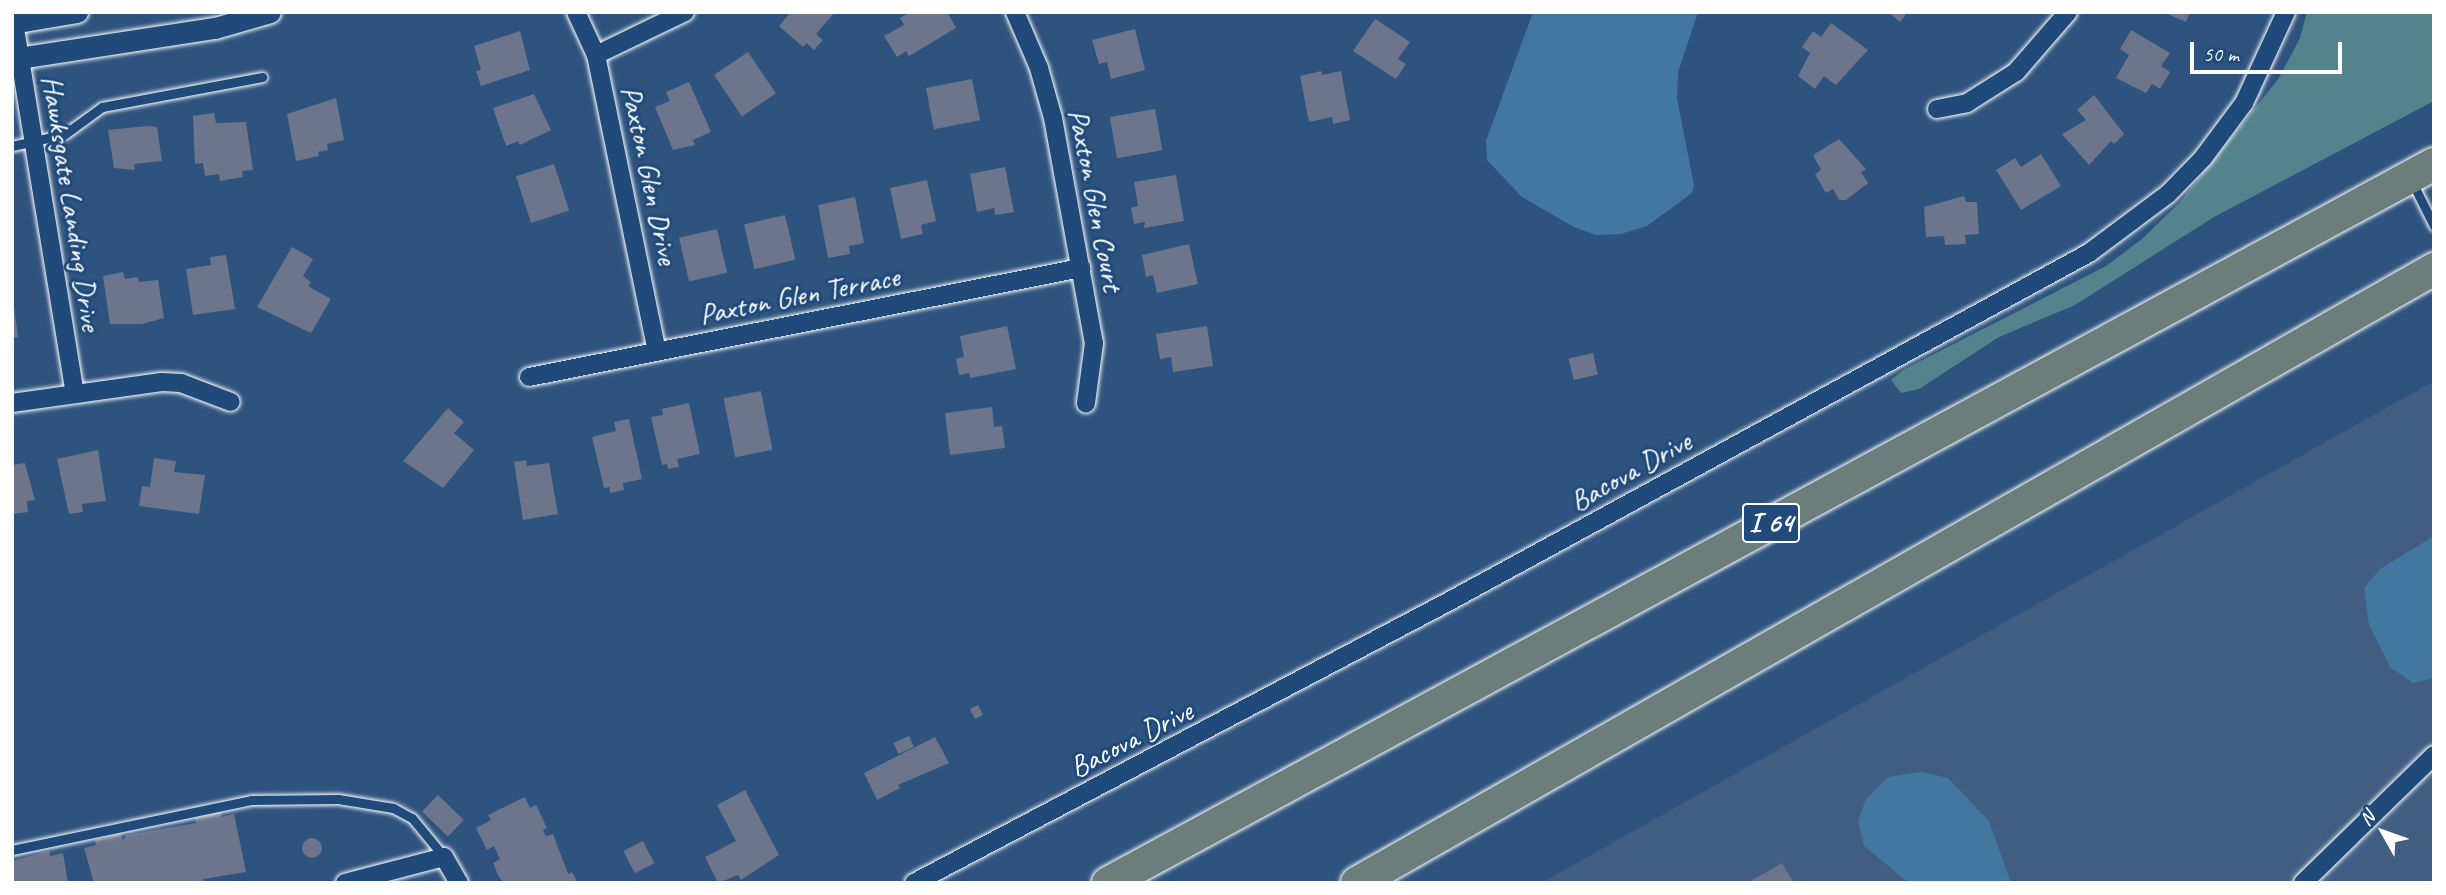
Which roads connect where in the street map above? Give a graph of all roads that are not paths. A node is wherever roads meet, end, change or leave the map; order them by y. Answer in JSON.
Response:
{"nodes":[{"id":1,"x":77,"y":12,"type":"edge"},
{"id":2,"x":270,"y":12,"type":"edge"},
{"id":3,"x":576,"y":12,"type":"edge"},
{"id":4,"x":685,"y":12,"type":"edge"},
{"id":5,"x":1015,"y":12,"type":"edge"},
{"id":6,"x":2068,"y":12,"type":"edge"},
{"id":7,"x":2286,"y":12,"type":"edge"},
{"id":8,"x":13,"y":23,"type":"edge"},
{"id":9,"x":596,"y":55,"type":"junction"},
{"id":10,"x":16,"y":59,"type":"edge"},
{"id":11,"x":262,"y":77,"type":"dead end"},
{"id":12,"x":1937,"y":109,"type":"dead end"},
{"id":13,"x":35,"y":144,"type":"junction"},
{"id":14,"x":12,"y":146,"type":"edge"},
{"id":15,"x":2422,"y":171,"type":"edge"},
{"id":16,"x":2434,"y":226,"type":"edge"},
{"id":17,"x":1081,"y":268,"type":"junction"},
{"id":18,"x":2434,"y":269,"type":"edge"},
{"id":19,"x":657,"y":352,"type":"junction"},
{"id":20,"x":528,"y":377,"type":"dead end"},
{"id":21,"x":75,"y":393,"type":"junction"},
{"id":22,"x":231,"y":402,"type":"dead end"},
{"id":23,"x":12,"y":403,"type":"edge"},
{"id":24,"x":1086,"y":403,"type":"dead end"},
{"id":25,"x":2434,"y":755,"type":"edge"},
{"id":26,"x":12,"y":850,"type":"edge"},
{"id":27,"x":444,"y":857,"type":"junction"},
{"id":28,"x":345,"y":883,"type":"edge"},
{"id":29,"x":459,"y":883,"type":"edge"},
{"id":30,"x":914,"y":883,"type":"edge"},
{"id":31,"x":1108,"y":883,"type":"edge"},
{"id":32,"x":1357,"y":883,"type":"edge"},
{"id":33,"x":2302,"y":883,"type":"edge"}],
"edges":[{"from":1,"to":8,"type":"street"},
{"from":2,"to":10,"type":"street"},
{"from":3,"to":9,"type":"street","name":"Paxton Glen Drive"},
{"from":4,"to":9,"type":"street"},
{"from":5,"to":17,"type":"street","name":"Paxton Glen Court"},
{"from":6,"to":12,"type":"street"},
{"from":7,"to":30,"type":"street","name":"Bacova Drive"},
{"from":8,"to":10,"type":"street","name":"Hawksgate Landing Drive"},
{"from":9,"to":19,"type":"street","name":"Paxton Glen Drive"},
{"from":10,"to":13,"type":"street","name":"Hawksgate Landing Drive"},
{"from":11,"to":13,"type":"lane"},
{"from":13,"to":14,"type":"lane"},
{"from":13,"to":21,"type":"street","name":"Hawksgate Landing Drive"},
{"from":15,"to":16,"type":"lane"},
{"from":15,"to":31,"type":"highway","number":"I 64"},
{"from":17,"to":19,"type":"street","name":"Paxton Glen Terrace"},
{"from":17,"to":24,"type":"street","name":"Paxton Glen Court"},
{"from":18,"to":32,"type":"highway"},
{"from":19,"to":20,"type":"street","name":"Paxton Glen Terrace"},
{"from":21,"to":22,"type":"street"},
{"from":21,"to":23,"type":"street"},
{"from":25,"to":33,"type":"street"},
{"from":26,"to":27,"type":"lane"},
{"from":27,"to":28,"type":"street"},
{"from":27,"to":29,"type":"street"}]}
